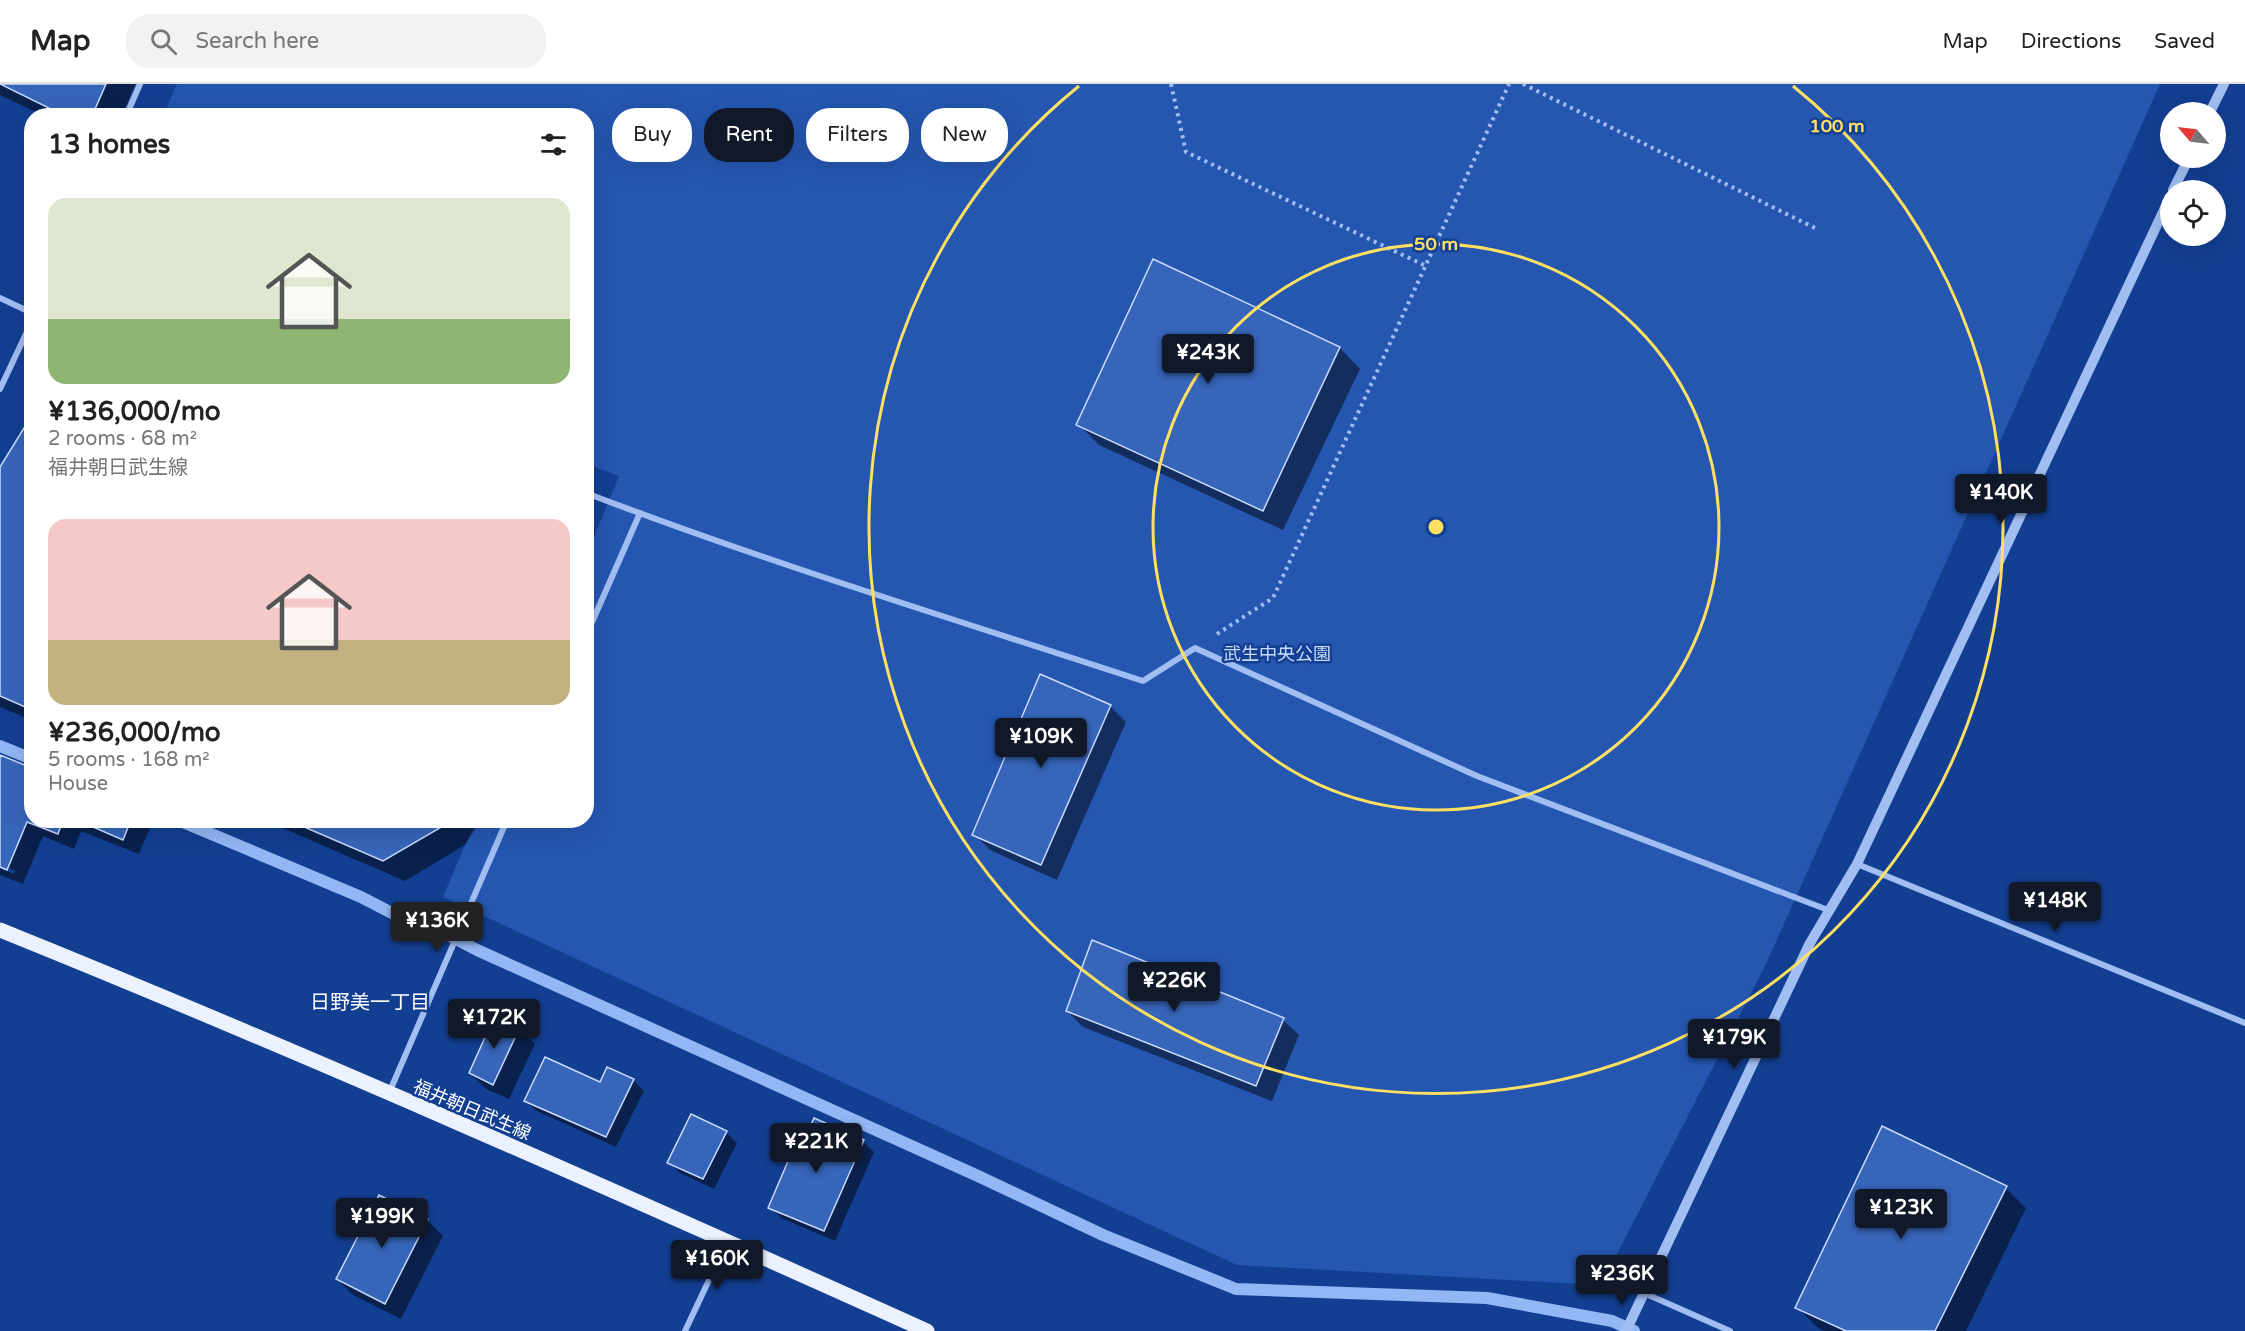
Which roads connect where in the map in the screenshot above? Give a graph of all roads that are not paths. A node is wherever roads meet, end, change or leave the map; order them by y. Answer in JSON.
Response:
{"nodes":[{"id":1,"x":140,"y":84,"type":"edge"},
{"id":2,"x":2223,"y":84,"type":"edge"},
{"id":3,"x":2215,"y":102,"type":"edge"},
{"id":4,"x":130,"y":108,"type":"edge"},
{"id":5,"x":2160,"y":218,"type":"edge"},
{"id":6,"x":0,"y":298,"type":"edge"},
{"id":7,"x":24,"y":309,"type":"edge"},
{"id":8,"x":24,"y":338,"type":"edge"},
{"id":9,"x":0,"y":389,"type":"edge"},
{"id":10,"x":594,"y":496,"type":"edge"},
{"id":11,"x":640,"y":513,"type":"junction"},
{"id":12,"x":594,"y":618,"type":"edge"},
{"id":13,"x":504,"y":828,"type":"edge"},
{"id":14,"x":1857,"y":864,"type":"junction"},
{"id":15,"x":1828,"y":910,"type":"junction"},
{"id":16,"x":0,"y":930,"type":"edge"},
{"id":17,"x":2245,"y":1023,"type":"edge"},
{"id":18,"x":388,"y":1094,"type":"junction"},
{"id":19,"x":728,"y":1242,"type":"junction"},
{"id":20,"x":1644,"y":1293,"type":"junction"},
{"id":21,"x":685,"y":1331,"type":"edge"},
{"id":22,"x":927,"y":1331,"type":"edge"},
{"id":23,"x":1626,"y":1331,"type":"edge"},
{"id":24,"x":1731,"y":1331,"type":"edge"}],
"edges":[{"from":1,"to":4,"type":"street"},
{"from":2,"to":3,"type":"street"},
{"from":5,"to":14,"type":"street"},
{"from":6,"to":7,"type":"street"},
{"from":8,"to":9,"type":"street"},
{"from":10,"to":11,"type":"street"},
{"from":11,"to":12,"type":"street"},
{"from":11,"to":15,"type":"street"},
{"from":13,"to":18,"type":"street"},
{"from":14,"to":15,"type":"street"},
{"from":14,"to":17,"type":"street"},
{"from":15,"to":20,"type":"street"},
{"from":16,"to":18,"type":"main road","name":"福井朝日武生線"},
{"from":18,"to":19,"type":"main road","name":"福井朝日武生線"},
{"from":19,"to":21,"type":"street"},
{"from":19,"to":22,"type":"main road","name":"福井朝日武生線"},
{"from":20,"to":23,"type":"street"},
{"from":20,"to":24,"type":"street"}]}
